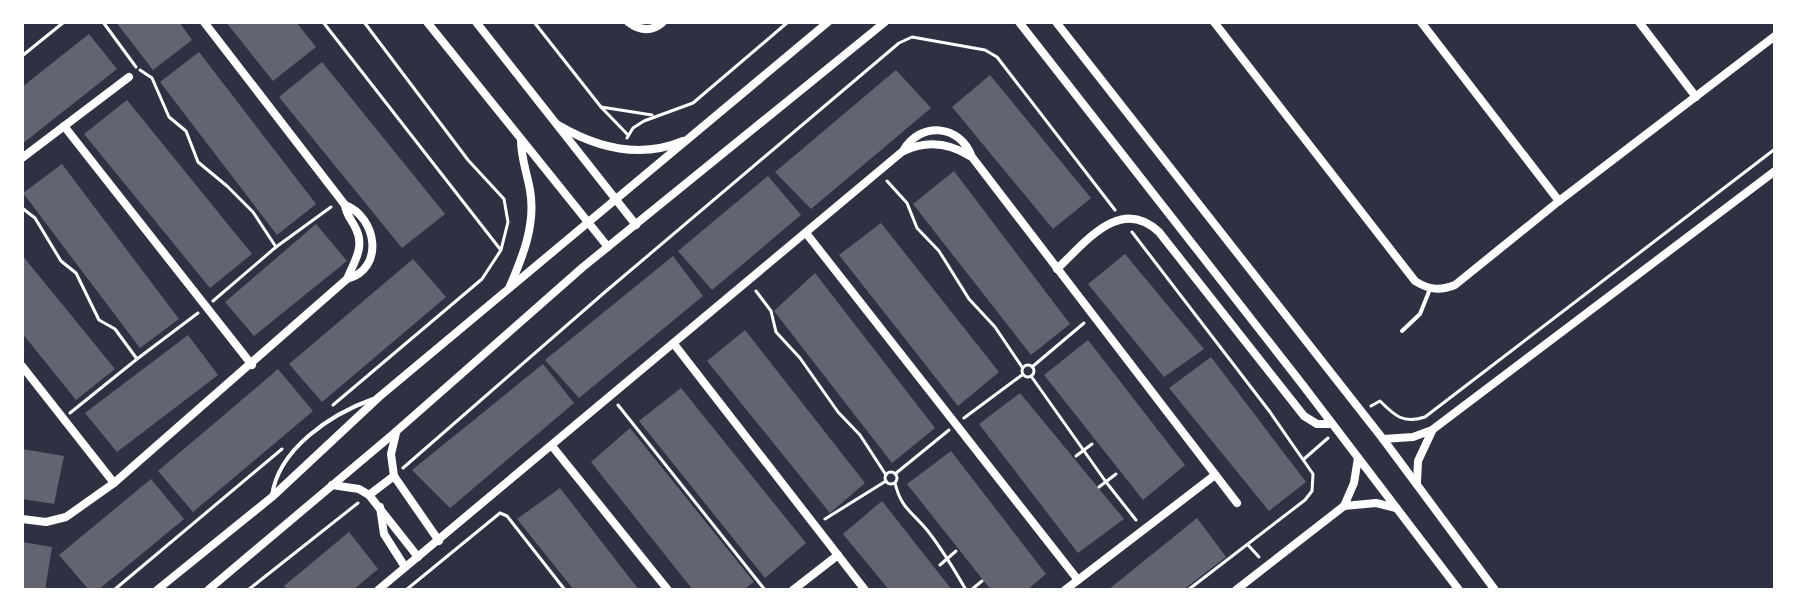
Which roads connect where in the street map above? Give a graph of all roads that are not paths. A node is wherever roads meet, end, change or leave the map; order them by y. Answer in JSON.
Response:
{"nodes":[{"id":1,"x":204,"y":22,"type":"edge"},
{"id":2,"x":427,"y":22,"type":"edge"},
{"id":3,"x":476,"y":22,"type":"edge"},
{"id":4,"x":628,"y":22,"type":"edge"},
{"id":5,"x":663,"y":22,"type":"edge"},
{"id":6,"x":828,"y":22,"type":"edge"},
{"id":7,"x":885,"y":22,"type":"edge"},
{"id":8,"x":1056,"y":22,"type":"edge"},
{"id":9,"x":1214,"y":22,"type":"edge"},
{"id":10,"x":1421,"y":22,"type":"edge"},
{"id":11,"x":1639,"y":22,"type":"edge"},
{"id":12,"x":1018,"y":23,"type":"edge"},
{"id":13,"x":1775,"y":36,"type":"edge"},
{"id":14,"x":129,"y":77,"type":"dead end"},
{"id":15,"x":1696,"y":97,"type":"junction"},
{"id":16,"x":554,"y":123,"type":"junction"},
{"id":17,"x":64,"y":126,"type":"junction"},
{"id":18,"x":691,"y":137,"type":"junction"},
{"id":19,"x":521,"y":140,"type":"junction"},
{"id":20,"x":903,"y":151,"type":"junction"},
{"id":21,"x":972,"y":157,"type":"junction"},
{"id":22,"x":22,"y":158,"type":"edge"},
{"id":23,"x":1775,"y":171,"type":"edge"},
{"id":24,"x":615,"y":200,"type":"junction"},
{"id":25,"x":1559,"y":201,"type":"junction"},
{"id":26,"x":343,"y":202,"type":"junction"},
{"id":27,"x":588,"y":223,"type":"junction"},
{"id":28,"x":636,"y":225,"type":"junction"},
{"id":29,"x":806,"y":233,"type":"junction"},
{"id":30,"x":608,"y":247,"type":"junction"},
{"id":31,"x":1057,"y":269,"type":"junction"},
{"id":32,"x":347,"y":279,"type":"junction"},
{"id":33,"x":510,"y":288,"type":"junction"},
{"id":34,"x":1430,"y":289,"type":"junction"},
{"id":35,"x":1402,"y":331,"type":"dead end"},
{"id":36,"x":674,"y":344,"type":"junction"},
{"id":37,"x":252,"y":365,"type":"junction"},
{"id":38,"x":22,"y":366,"type":"edge"},
{"id":39,"x":379,"y":397,"type":"junction"},
{"id":40,"x":1335,"y":427,"type":"junction"},
{"id":41,"x":397,"y":430,"type":"junction"},
{"id":42,"x":1432,"y":430,"type":"junction"},
{"id":43,"x":1383,"y":439,"type":"junction"},
{"id":44,"x":552,"y":446,"type":"junction"},
{"id":45,"x":1358,"y":458,"type":"junction"},
{"id":46,"x":1215,"y":475,"type":"junction"},
{"id":47,"x":394,"y":476,"type":"junction"},
{"id":48,"x":114,"y":483,"type":"junction"},
{"id":49,"x":1417,"y":483,"type":"junction"},
{"id":50,"x":332,"y":485,"type":"junction"},
{"id":51,"x":369,"y":495,"type":"junction"},
{"id":52,"x":272,"y":497,"type":"junction"},
{"id":53,"x":1237,"y":503,"type":"dead end"},
{"id":54,"x":1344,"y":506,"type":"junction"},
{"id":55,"x":380,"y":507,"type":"junction"},
{"id":56,"x":1396,"y":508,"type":"junction"},
{"id":57,"x":22,"y":519,"type":"edge"},
{"id":58,"x":439,"y":541,"type":"junction"},
{"id":59,"x":838,"y":555,"type":"junction"},
{"id":60,"x":418,"y":557,"type":"junction"},
{"id":61,"x":405,"y":567,"type":"junction"},
{"id":62,"x":1078,"y":580,"type":"junction"},
{"id":63,"x":157,"y":590,"type":"edge"},
{"id":64,"x":208,"y":590,"type":"edge"},
{"id":65,"x":378,"y":590,"type":"edge"},
{"id":66,"x":668,"y":590,"type":"edge"},
{"id":67,"x":793,"y":590,"type":"edge"},
{"id":68,"x":865,"y":590,"type":"edge"},
{"id":69,"x":1065,"y":590,"type":"edge"},
{"id":70,"x":1236,"y":590,"type":"edge"},
{"id":71,"x":1459,"y":590,"type":"edge"},
{"id":72,"x":1495,"y":590,"type":"edge"}],
"edges":[{"from":1,"to":26,"type":"street"},
{"from":2,"to":19,"type":"street"},
{"from":3,"to":16,"type":"street"},
{"from":4,"to":5,"type":"street"},
{"from":6,"to":18,"type":"street"},
{"from":7,"to":28,"type":"street"},
{"from":8,"to":43,"type":"street"},
{"from":9,"to":34,"type":"street"},
{"from":10,"to":25,"type":"street"},
{"from":11,"to":15,"type":"street"},
{"from":12,"to":40,"type":"street"},
{"from":13,"to":15,"type":"street"},
{"from":14,"to":17,"type":"street"},
{"from":15,"to":25,"type":"street"},
{"from":16,"to":18,"type":"street"},
{"from":16,"to":24,"type":"street"},
{"from":17,"to":22,"type":"street"},
{"from":17,"to":37,"type":"street"},
{"from":18,"to":24,"type":"street"},
{"from":19,"to":27,"type":"street"},
{"from":19,"to":33,"type":"street"},
{"from":20,"to":21,"type":"street"},
{"from":20,"to":21,"type":"street"},
{"from":20,"to":29,"type":"street"},
{"from":21,"to":31,"type":"street"},
{"from":23,"to":42,"type":"street"},
{"from":24,"to":27,"type":"street"},
{"from":24,"to":28,"type":"street"},
{"from":25,"to":34,"type":"street"},
{"from":26,"to":32,"type":"street"},
{"from":26,"to":32,"type":"street"},
{"from":27,"to":30,"type":"street"},
{"from":27,"to":33,"type":"street"},
{"from":28,"to":30,"type":"street"},
{"from":29,"to":36,"type":"street"},
{"from":29,"to":62,"type":"street"},
{"from":30,"to":41,"type":"street"},
{"from":31,"to":40,"type":"street"},
{"from":31,"to":46,"type":"street"},
{"from":32,"to":37,"type":"street"},
{"from":33,"to":39,"type":"street"},
{"from":34,"to":35,"type":"lane"},
{"from":36,"to":44,"type":"street"},
{"from":36,"to":59,"type":"street"},
{"from":37,"to":48,"type":"street"},
{"from":38,"to":48,"type":"street"},
{"from":39,"to":52,"type":"street"},
{"from":39,"to":52,"type":"lane"},
{"from":40,"to":45,"type":"street"},
{"from":41,"to":47,"type":"street"},
{"from":41,"to":50,"type":"street"},
{"from":42,"to":43,"type":"street"},
{"from":42,"to":49,"type":"street"},
{"from":43,"to":49,"type":"street"},
{"from":44,"to":58,"type":"street"},
{"from":44,"to":66,"type":"street"},
{"from":45,"to":54,"type":"street"},
{"from":45,"to":56,"type":"street"},
{"from":46,"to":53,"type":"street"},
{"from":46,"to":62,"type":"street"},
{"from":47,"to":51,"type":"street"},
{"from":47,"to":58,"type":"street"},
{"from":48,"to":57,"type":"street"},
{"from":49,"to":72,"type":"street"},
{"from":50,"to":51,"type":"street"},
{"from":50,"to":64,"type":"street"},
{"from":51,"to":55,"type":"street"},
{"from":52,"to":63,"type":"street"},
{"from":54,"to":56,"type":"street"},
{"from":54,"to":70,"type":"street"},
{"from":55,"to":60,"type":"street"},
{"from":55,"to":61,"type":"street"},
{"from":56,"to":71,"type":"street"},
{"from":58,"to":60,"type":"street"},
{"from":59,"to":67,"type":"street"},
{"from":59,"to":68,"type":"street"},
{"from":60,"to":61,"type":"street"},
{"from":61,"to":65,"type":"street"},
{"from":62,"to":69,"type":"street"}]}
